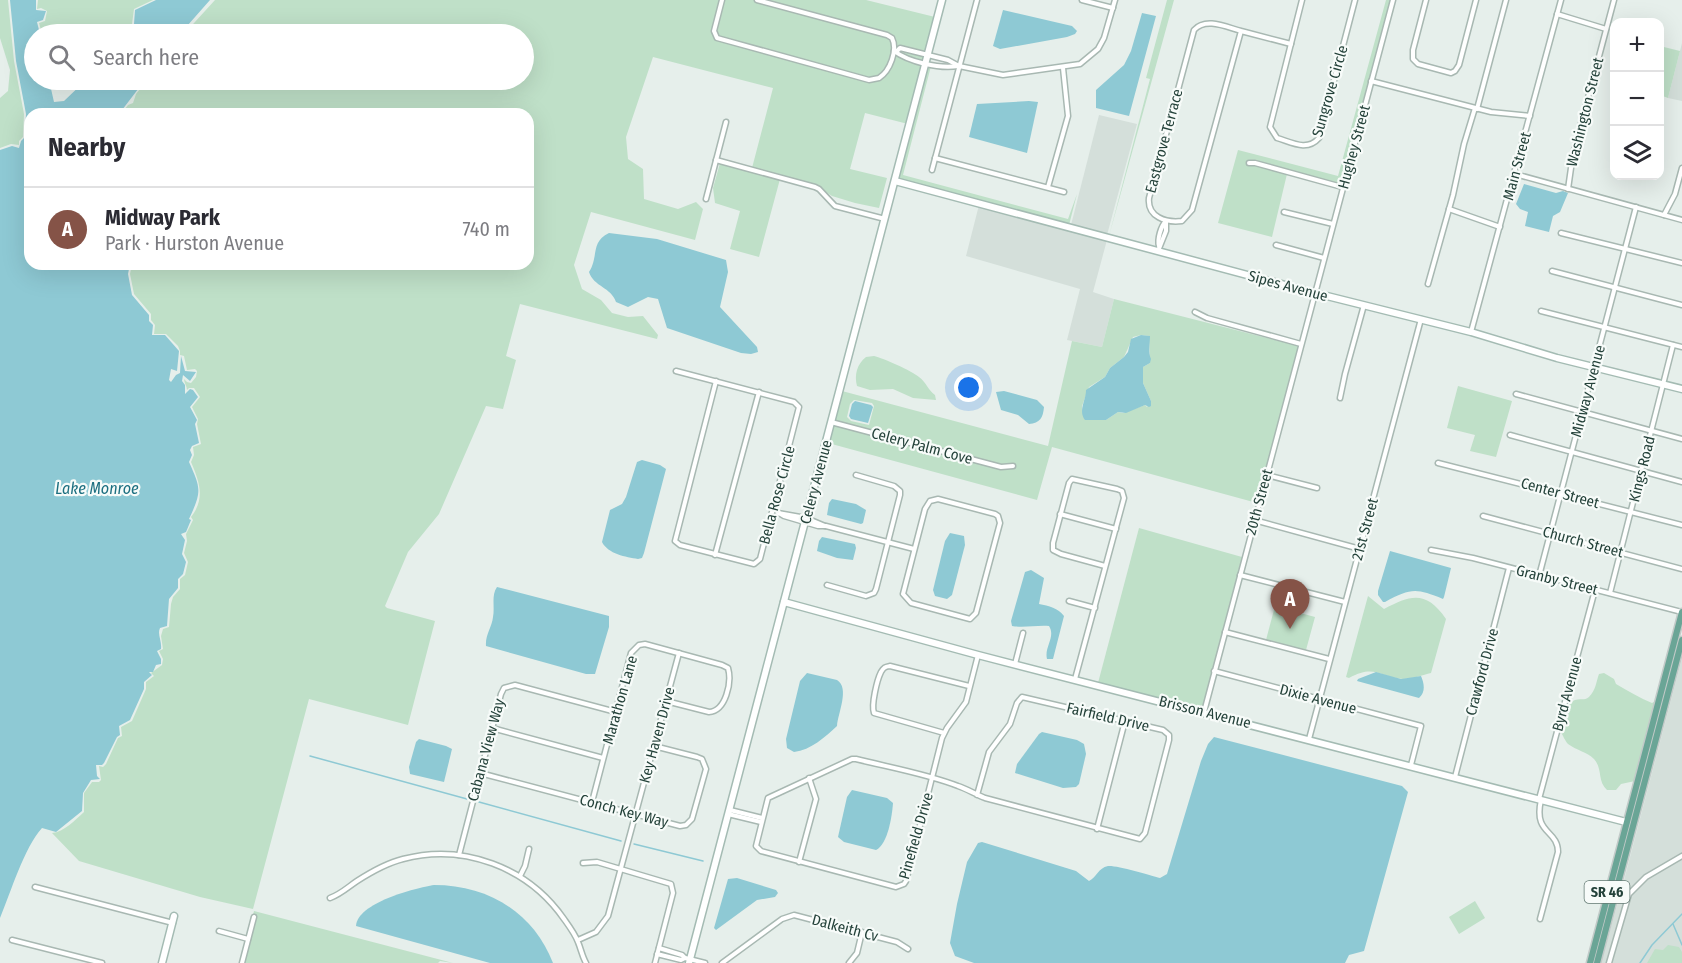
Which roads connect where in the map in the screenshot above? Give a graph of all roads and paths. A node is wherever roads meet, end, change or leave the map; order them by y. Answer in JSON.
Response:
{"nodes":[{"id":1,"x":722,"y":0,"type":"edge"},
{"id":2,"x":757,"y":0,"type":"edge"},
{"id":3,"x":942,"y":0,"type":"edge"},
{"id":4,"x":977,"y":0,"type":"edge"},
{"id":5,"x":1082,"y":0,"type":"edge"},
{"id":6,"x":1115,"y":0,"type":"edge"},
{"id":7,"x":1302,"y":0,"type":"edge"},
{"id":8,"x":1355,"y":0,"type":"edge"},
{"id":9,"x":1393,"y":0,"type":"edge"},
{"id":10,"x":1426,"y":0,"type":"edge"},
{"id":11,"x":1476,"y":0,"type":"edge"},
{"id":12,"x":1506,"y":0,"type":"edge"},
{"id":13,"x":1561,"y":0,"type":"edge"},
{"id":14,"x":1614,"y":0,"type":"edge"},
{"id":15,"x":1113,"y":8,"type":"junction"},
{"id":16,"x":1557,"y":14,"type":"junction"},
{"id":17,"x":1606,"y":29,"type":"junction"},
{"id":18,"x":1240,"y":31,"type":"junction"},
{"id":19,"x":1291,"y":44,"type":"junction"},
{"id":20,"x":910,"y":50,"type":"junction"},
{"id":21,"x":895,"y":51,"type":"junction"},
{"id":22,"x":928,"y":54,"type":"junction"},
{"id":23,"x":908,"y":58,"type":"junction"},
{"id":24,"x":926,"y":63,"type":"junction"},
{"id":25,"x":959,"y":66,"type":"junction"},
{"id":26,"x":1063,"y":68,"type":"junction"},
{"id":27,"x":1371,"y":81,"type":"junction"},
{"id":28,"x":1476,"y":109,"type":"junction"},
{"id":29,"x":1530,"y":116,"type":"junction"},
{"id":30,"x":726,"y":122,"type":"dead end"},
{"id":31,"x":935,"y":158,"type":"junction"},
{"id":32,"x":716,"y":160,"type":"junction"},
{"id":33,"x":1249,"y":163,"type":"dead end"},
{"id":34,"x":1682,"y":168,"type":"edge"},
{"id":35,"x":932,"y":170,"type":"dead end"},
{"id":36,"x":1515,"y":174,"type":"junction"},
{"id":37,"x":895,"y":181,"type":"junction"},
{"id":38,"x":1048,"y":187,"type":"junction"},
{"id":39,"x":1342,"y":187,"type":"junction"},
{"id":40,"x":1568,"y":189,"type":"junction"},
{"id":41,"x":1064,"y":192,"type":"dead end"},
{"id":42,"x":706,"y":199,"type":"dead end"},
{"id":43,"x":1636,"y":207,"type":"junction"},
{"id":44,"x":1449,"y":209,"type":"junction"},
{"id":45,"x":1284,"y":212,"type":"dead end"},
{"id":46,"x":1664,"y":215,"type":"junction"},
{"id":47,"x":886,"y":219,"type":"junction"},
{"id":48,"x":1682,"y":219,"type":"edge"},
{"id":49,"x":1166,"y":221,"type":"junction"},
{"id":50,"x":1333,"y":224,"type":"junction"},
{"id":51,"x":1500,"y":227,"type":"junction"},
{"id":52,"x":1561,"y":233,"type":"dead end"},
{"id":53,"x":1276,"y":244,"type":"dead end"},
{"id":54,"x":1159,"y":249,"type":"junction"},
{"id":55,"x":1625,"y":249,"type":"junction"},
{"id":56,"x":1324,"y":258,"type":"junction"},
{"id":57,"x":1682,"y":263,"type":"edge"},
{"id":58,"x":1552,"y":271,"type":"dead end"},
{"id":59,"x":1428,"y":284,"type":"dead end"},
{"id":60,"x":1615,"y":288,"type":"junction"},
{"id":61,"x":1315,"y":293,"type":"junction"},
{"id":62,"x":1364,"y":305,"type":"junction"},
{"id":63,"x":1682,"y":305,"type":"edge"},
{"id":64,"x":1541,"y":311,"type":"dead end"},
{"id":65,"x":1195,"y":312,"type":"dead end"},
{"id":66,"x":1420,"y":320,"type":"junction"},
{"id":67,"x":1604,"y":328,"type":"junction"},
{"id":68,"x":1471,"y":332,"type":"junction"},
{"id":69,"x":1301,"y":344,"type":"junction"},
{"id":70,"x":1673,"y":345,"type":"junction"},
{"id":71,"x":1682,"y":347,"type":"edge"},
{"id":72,"x":1594,"y":367,"type":"junction"},
{"id":73,"x":676,"y":371,"type":"dead end"},
{"id":74,"x":716,"y":381,"type":"junction"},
{"id":75,"x":1664,"y":385,"type":"junction"},
{"id":76,"x":1682,"y":389,"type":"edge"},
{"id":77,"x":759,"y":393,"type":"junction"},
{"id":78,"x":1516,"y":394,"type":"dead end"},
{"id":79,"x":1340,"y":398,"type":"dead end"},
{"id":80,"x":1582,"y":412,"type":"junction"},
{"id":81,"x":831,"y":422,"type":"junction"},
{"id":82,"x":1652,"y":431,"type":"junction"},
{"id":83,"x":1510,"y":435,"type":"dead end"},
{"id":84,"x":1682,"y":439,"type":"edge"},
{"id":85,"x":1572,"y":452,"type":"junction"},
{"id":86,"x":1438,"y":463,"type":"dead end"},
{"id":87,"x":1013,"y":466,"type":"dead end"},
{"id":88,"x":1641,"y":471,"type":"junction"},
{"id":89,"x":1267,"y":475,"type":"junction"},
{"id":90,"x":856,"y":476,"type":"dead end"},
{"id":91,"x":1682,"y":482,"type":"edge"},
{"id":92,"x":1317,"y":488,"type":"dead end"},
{"id":93,"x":1561,"y":493,"type":"junction"},
{"id":94,"x":773,"y":511,"type":"junction"},
{"id":95,"x":1631,"y":512,"type":"junction"},
{"id":96,"x":1060,"y":514,"type":"junction"},
{"id":97,"x":1483,"y":516,"type":"dead end"},
{"id":98,"x":806,"y":520,"type":"junction"},
{"id":99,"x":1254,"y":520,"type":"junction"},
{"id":100,"x":1682,"y":525,"type":"edge"},
{"id":101,"x":1116,"y":529,"type":"junction"},
{"id":102,"x":1550,"y":534,"type":"junction"},
{"id":103,"x":888,"y":543,"type":"junction"},
{"id":104,"x":914,"y":549,"type":"junction"},
{"id":105,"x":1360,"y":549,"type":"junction"},
{"id":106,"x":1431,"y":550,"type":"dead end"},
{"id":107,"x":1621,"y":553,"type":"junction"},
{"id":108,"x":715,"y":555,"type":"junction"},
{"id":109,"x":1105,"y":566,"type":"junction"},
{"id":110,"x":1509,"y":568,"type":"junction"},
{"id":111,"x":1682,"y":569,"type":"edge"},
{"id":112,"x":1240,"y":575,"type":"junction"},
{"id":113,"x":1539,"y":576,"type":"junction"},
{"id":114,"x":827,"y":585,"type":"dead end"},
{"id":115,"x":1595,"y":590,"type":"junction"},
{"id":116,"x":1610,"y":593,"type":"junction"},
{"id":117,"x":1069,"y":601,"type":"dead end"},
{"id":118,"x":784,"y":602,"type":"junction"},
{"id":119,"x":1345,"y":602,"type":"junction"},
{"id":120,"x":1095,"y":608,"type":"junction"},
{"id":121,"x":1682,"y":612,"type":"edge"},
{"id":122,"x":1225,"y":632,"type":"junction"},
{"id":123,"x":1023,"y":633,"type":"dead end"},
{"id":124,"x":1682,"y":640,"type":"edge"},
{"id":125,"x":679,"y":653,"type":"junction"},
{"id":126,"x":978,"y":655,"type":"junction"},
{"id":127,"x":1329,"y":659,"type":"junction"},
{"id":128,"x":1015,"y":664,"type":"junction"},
{"id":129,"x":1214,"y":671,"type":"junction"},
{"id":130,"x":1075,"y":679,"type":"junction"},
{"id":131,"x":969,"y":687,"type":"junction"},
{"id":132,"x":1320,"y":699,"type":"junction"},
{"id":133,"x":666,"y":701,"type":"junction"},
{"id":134,"x":616,"y":712,"type":"junction"},
{"id":135,"x":1204,"y":712,"type":"junction"},
{"id":136,"x":1125,"y":721,"type":"junction"},
{"id":137,"x":492,"y":729,"type":"junction"},
{"id":138,"x":944,"y":733,"type":"junction"},
{"id":139,"x":1309,"y":739,"type":"junction"},
{"id":140,"x":654,"y":746,"type":"junction"},
{"id":141,"x":603,"y":758,"type":"junction"},
{"id":142,"x":1411,"y":765,"type":"junction"},
{"id":143,"x":480,"y":773,"type":"junction"},
{"id":144,"x":1455,"y":777,"type":"junction"},
{"id":145,"x":809,"y":778,"type":"junction"},
{"id":146,"x":932,"y":778,"type":"junction"},
{"id":147,"x":977,"y":795,"type":"junction"},
{"id":148,"x":1540,"y":799,"type":"junction"},
{"id":149,"x":592,"y":802,"type":"junction"},
{"id":150,"x":729,"y":812,"type":"junction"},
{"id":151,"x":636,"y":814,"type":"junction"},
{"id":152,"x":761,"y":820,"type":"junction"},
{"id":153,"x":1626,"y":822,"type":"junction"},
{"id":154,"x":1097,"y":829,"type":"junction"},
{"id":155,"x":529,"y":849,"type":"dead end"},
{"id":156,"x":459,"y":855,"type":"junction"},
{"id":157,"x":1682,"y":856,"type":"edge"},
{"id":158,"x":799,"y":862,"type":"junction"},
{"id":159,"x":583,"y":863,"type":"dead end"},
{"id":160,"x":622,"y":868,"type":"junction"},
{"id":161,"x":520,"y":876,"type":"junction"},
{"id":162,"x":35,"y":886,"type":"dead end"},
{"id":163,"x":330,"y":898,"type":"dead end"},
{"id":164,"x":254,"y":918,"type":"dead end"},
{"id":165,"x":174,"y":919,"type":"joint"},
{"id":166,"x":1540,"y":919,"type":"dead end"},
{"id":167,"x":219,"y":931,"type":"dead end"},
{"id":168,"x":862,"y":932,"type":"junction"},
{"id":169,"x":248,"y":939,"type":"junction"},
{"id":170,"x":12,"y":940,"type":"dead end"},
{"id":171,"x":578,"y":940,"type":"junction"},
{"id":172,"x":659,"y":948,"type":"junction"},
{"id":173,"x":908,"y":949,"type":"dead end"},
{"id":174,"x":657,"y":954,"type":"junction"},
{"id":175,"x":688,"y":960,"type":"edge"},
{"id":176,"x":102,"y":963,"type":"edge"},
{"id":177,"x":162,"y":963,"type":"edge"},
{"id":178,"x":242,"y":963,"type":"edge"},
{"id":179,"x":586,"y":963,"type":"edge"},
{"id":180,"x":655,"y":963,"type":"edge"},
{"id":181,"x":705,"y":963,"type":"edge"},
{"id":182,"x":722,"y":963,"type":"edge"},
{"id":183,"x":849,"y":963,"type":"edge"},
{"id":184,"x":1590,"y":963,"type":"edge"},
{"id":185,"x":1597,"y":963,"type":"edge"},
{"id":186,"x":1610,"y":963,"type":"edge"}],
"edges":[{"from":1,"to":21,"type":"street"},
{"from":2,"to":21,"type":"street"},
{"from":3,"to":22,"type":"street","name":"Celery Avenue"},
{"from":4,"to":25,"type":"street"},
{"from":5,"to":15,"type":"street"},
{"from":6,"to":15,"type":"street"},
{"from":7,"to":19,"type":"street","name":"Sungrove Circle"},
{"from":8,"to":19,"type":"street","name":"Sungrove Circle"},
{"from":9,"to":27,"type":"street","name":"Hughey Street"},
{"from":10,"to":11,"type":"street"},
{"from":12,"to":28,"type":"street"},
{"from":13,"to":16,"type":"street","name":"Main Street"},
{"from":14,"to":17,"type":"street","name":"Washington Street"},
{"from":15,"to":26,"type":"street"},
{"from":16,"to":17,"type":"street"},
{"from":16,"to":29,"type":"street","name":"Main Street"},
{"from":17,"to":40,"type":"street","name":"Washington Street"},
{"from":18,"to":19,"type":"street","name":"Eastgrove Terrace"},
{"from":18,"to":49,"type":"street"},
{"from":18,"to":49,"type":"street","name":"Eastgrove Terrace"},
{"from":20,"to":21,"type":"street"},
{"from":20,"to":22,"type":"street"},
{"from":20,"to":23,"type":"street"},
{"from":21,"to":23,"type":"street"},
{"from":22,"to":24,"type":"street","name":"Celery Avenue"},
{"from":22,"to":25,"type":"street"},
{"from":23,"to":24,"type":"street"},
{"from":24,"to":25,"type":"street"},
{"from":24,"to":37,"type":"street","name":"Celery Avenue"},
{"from":25,"to":26,"type":"street"},
{"from":25,"to":31,"type":"street"},
{"from":26,"to":38,"type":"street"},
{"from":27,"to":28,"type":"street"},
{"from":27,"to":39,"type":"street","name":"Hughey Street"},
{"from":28,"to":29,"type":"street"},
{"from":28,"to":44,"type":"street"},
{"from":29,"to":36,"type":"street","name":"Main Street"},
{"from":30,"to":32,"type":"street"},
{"from":31,"to":35,"type":"street"},
{"from":31,"to":38,"type":"street"},
{"from":32,"to":42,"type":"street"},
{"from":32,"to":47,"type":"street"},
{"from":33,"to":39,"type":"street"},
{"from":34,"to":46,"type":"street"},
{"from":36,"to":40,"type":"street"},
{"from":36,"to":51,"type":"street","name":"Main Street"},
{"from":37,"to":47,"type":"street","name":"Celery Avenue"},
{"from":37,"to":54,"type":"street","name":"Sipes Avenue"},
{"from":38,"to":41,"type":"street"},
{"from":39,"to":50,"type":"street","name":"Hughey Street"},
{"from":40,"to":43,"type":"street"},
{"from":43,"to":46,"type":"street"},
{"from":43,"to":55,"type":"street","name":"Midway Avenue"},
{"from":44,"to":51,"type":"street"},
{"from":44,"to":59,"type":"street"},
{"from":45,"to":50,"type":"street"},
{"from":46,"to":48,"type":"street"},
{"from":47,"to":81,"type":"street","name":"Celery Avenue"},
{"from":49,"to":54,"type":"street"},
{"from":50,"to":56,"type":"street","name":"Hughey Street"},
{"from":51,"to":68,"type":"street","name":"Main Street"},
{"from":52,"to":55,"type":"street"},
{"from":53,"to":56,"type":"street"},
{"from":54,"to":61,"type":"street","name":"Sipes Avenue"},
{"from":55,"to":57,"type":"street"},
{"from":55,"to":60,"type":"street","name":"Midway Avenue"},
{"from":56,"to":61,"type":"street","name":"Hughey Street"},
{"from":58,"to":60,"type":"street"},
{"from":60,"to":63,"type":"street"},
{"from":60,"to":67,"type":"street","name":"Midway Avenue"},
{"from":61,"to":62,"type":"street","name":"Sipes Avenue"},
{"from":61,"to":69,"type":"street","name":"20th Street"},
{"from":62,"to":66,"type":"street","name":"Sipes Avenue"},
{"from":62,"to":79,"type":"street"},
{"from":64,"to":67,"type":"street"},
{"from":65,"to":69,"type":"street"},
{"from":66,"to":68,"type":"street","name":"Sipes Avenue"},
{"from":66,"to":105,"type":"street","name":"21st Street"},
{"from":67,"to":70,"type":"street"},
{"from":67,"to":72,"type":"street","name":"Midway Avenue"},
{"from":68,"to":72,"type":"street","name":"Sipes Avenue"},
{"from":69,"to":89,"type":"street","name":"20th Street"},
{"from":70,"to":71,"type":"street"},
{"from":70,"to":75,"type":"street","name":"Kings Road"},
{"from":72,"to":75,"type":"street","name":"Sipes Avenue"},
{"from":72,"to":80,"type":"street","name":"Midway Avenue"},
{"from":73,"to":74,"type":"street","name":"Bella Rose Circle"},
{"from":74,"to":77,"type":"street","name":"Bella Rose Circle"},
{"from":74,"to":108,"type":"street","name":"Bella Rose Circle"},
{"from":75,"to":76,"type":"street","name":"Sipes Avenue"},
{"from":75,"to":82,"type":"street","name":"Kings Road"},
{"from":77,"to":94,"type":"street","name":"Bella Rose Circle"},
{"from":77,"to":108,"type":"street"},
{"from":78,"to":80,"type":"street"},
{"from":80,"to":82,"type":"street"},
{"from":80,"to":85,"type":"street","name":"Midway Avenue"},
{"from":81,"to":87,"type":"street","name":"Celery Palm Cove"},
{"from":81,"to":98,"type":"street","name":"Celery Avenue"},
{"from":82,"to":84,"type":"street"},
{"from":82,"to":88,"type":"street","name":"Kings Road"},
{"from":83,"to":85,"type":"street"},
{"from":85,"to":88,"type":"street"},
{"from":85,"to":93,"type":"street","name":"Midway Avenue"},
{"from":86,"to":93,"type":"street","name":"Center Street"},
{"from":88,"to":91,"type":"street"},
{"from":88,"to":95,"type":"street","name":"Kings Road"},
{"from":89,"to":92,"type":"street"},
{"from":89,"to":99,"type":"street","name":"20th Street"},
{"from":90,"to":103,"type":"street"},
{"from":93,"to":95,"type":"street","name":"Center Street"},
{"from":93,"to":102,"type":"street","name":"Midway Avenue"},
{"from":94,"to":98,"type":"street"},
{"from":94,"to":108,"type":"street","name":"Bella Rose Circle"},
{"from":95,"to":100,"type":"street","name":"Center Street"},
{"from":95,"to":107,"type":"street","name":"Kings Road"},
{"from":96,"to":101,"type":"street"},
{"from":96,"to":101,"type":"street"},
{"from":96,"to":109,"type":"street"},
{"from":97,"to":102,"type":"street","name":"Church Street"},
{"from":98,"to":103,"type":"street"},
{"from":98,"to":118,"type":"street","name":"Celery Avenue"},
{"from":99,"to":105,"type":"street"},
{"from":99,"to":112,"type":"street","name":"20th Street"},
{"from":101,"to":109,"type":"street"},
{"from":102,"to":107,"type":"street","name":"Church Street"},
{"from":102,"to":113,"type":"street","name":"Midway Avenue"},
{"from":103,"to":104,"type":"street"},
{"from":103,"to":114,"type":"street"},
{"from":104,"to":104,"type":"street"},
{"from":105,"to":119,"type":"street","name":"21st Street"},
{"from":106,"to":110,"type":"street","name":"Granby Street"},
{"from":107,"to":111,"type":"street","name":"Church Street"},
{"from":107,"to":116,"type":"street","name":"Kings Road"},
{"from":109,"to":120,"type":"street"},
{"from":110,"to":113,"type":"street","name":"Granby Street"},
{"from":110,"to":144,"type":"street","name":"Crawford Drive"},
{"from":112,"to":119,"type":"street"},
{"from":112,"to":122,"type":"street","name":"20th Street"},
{"from":113,"to":115,"type":"street","name":"Granby Street"},
{"from":115,"to":116,"type":"street","name":"Granby Street"},
{"from":115,"to":148,"type":"street","name":"Byrd Avenue"},
{"from":116,"to":121,"type":"street","name":"Granby Street"},
{"from":117,"to":120,"type":"street"},
{"from":118,"to":126,"type":"street","name":"Brisson Avenue"},
{"from":118,"to":150,"type":"street","name":"Celery Avenue"},
{"from":119,"to":127,"type":"street","name":"21st Street"},
{"from":120,"to":130,"type":"street"},
{"from":121,"to":153,"type":"main road","number":"SR 46"},
{"from":122,"to":127,"type":"street"},
{"from":122,"to":129,"type":"street","name":"20th Street"},
{"from":123,"to":128,"type":"street"},
{"from":124,"to":185,"type":"main road","number":"SR 46"},
{"from":125,"to":133,"type":"street","name":"Key Haven Drive"},
{"from":125,"to":133,"type":"street","name":"Marathon Lane"},
{"from":125,"to":134,"type":"street","name":"Marathon Lane"},
{"from":126,"to":128,"type":"street","name":"Brisson Avenue"},
{"from":126,"to":131,"type":"street","name":"Pinefield Drive"},
{"from":127,"to":132,"type":"street","name":"21st Street"},
{"from":128,"to":130,"type":"street","name":"Brisson Avenue"},
{"from":129,"to":132,"type":"street","name":"Dixie Avenue"},
{"from":129,"to":135,"type":"street","name":"20th Street"},
{"from":130,"to":135,"type":"street","name":"Brisson Avenue"},
{"from":131,"to":138,"type":"street","name":"Pinefield Drive"},
{"from":131,"to":138,"type":"street"},
{"from":132,"to":139,"type":"street","name":"21st Street"},
{"from":132,"to":142,"type":"street","name":"Dixie Avenue"},
{"from":133,"to":140,"type":"street","name":"Key Haven Drive"},
{"from":134,"to":137,"type":"street","name":"Cabana View Way"},
{"from":134,"to":141,"type":"street","name":"Marathon Lane"},
{"from":135,"to":139,"type":"street","name":"Brisson Avenue"},
{"from":136,"to":147,"type":"street","name":"Fairfield Drive"},
{"from":136,"to":154,"type":"street"},
{"from":136,"to":154,"type":"street","name":"Fairfield Drive"},
{"from":137,"to":141,"type":"street"},
{"from":137,"to":143,"type":"street","name":"Cabana View Way"},
{"from":138,"to":146,"type":"street","name":"Pinefield Drive"},
{"from":139,"to":142,"type":"street","name":"Brisson Avenue"},
{"from":140,"to":151,"type":"street","name":"Key Haven Drive"},
{"from":140,"to":151,"type":"street","name":"Conch Key Way"},
{"from":141,"to":149,"type":"street","name":"Marathon Lane"},
{"from":142,"to":144,"type":"street","name":"Brisson Avenue"},
{"from":143,"to":149,"type":"street","name":"Conch Key Way"},
{"from":143,"to":156,"type":"street","name":"Cabana View Way"},
{"from":144,"to":148,"type":"street","name":"Brisson Avenue"},
{"from":145,"to":146,"type":"street","name":"Fairfield Drive"},
{"from":145,"to":152,"type":"street","name":"Fairfield Drive"},
{"from":145,"to":158,"type":"street"},
{"from":146,"to":147,"type":"street","name":"Fairfield Drive"},
{"from":146,"to":158,"type":"street","name":"Pinefield Drive"},
{"from":147,"to":154,"type":"street","name":"Fairfield Drive"},
{"from":148,"to":153,"type":"street","name":"Brisson Avenue"},
{"from":148,"to":166,"type":"street","name":"Byrd Avenue"},
{"from":149,"to":151,"type":"street","name":"Conch Key Way"},
{"from":150,"to":152,"type":"street"},
{"from":150,"to":175,"type":"street","name":"Celery Avenue"},
{"from":151,"to":160,"type":"street","name":"Key Haven Drive"},
{"from":152,"to":158,"type":"street","name":"Pinefield Drive"},
{"from":153,"to":184,"type":"main road","number":"SR 46"},
{"from":155,"to":161,"type":"street"},
{"from":156,"to":161,"type":"street"},
{"from":156,"to":163,"type":"street"},
{"from":157,"to":186,"type":"street"},
{"from":159,"to":160,"type":"street"},
{"from":160,"to":171,"type":"street","name":"Key Haven Drive"},
{"from":160,"to":172,"type":"street"},
{"from":161,"to":171,"type":"street"},
{"from":162,"to":165,"type":"street"},
{"from":164,"to":169,"type":"street"},
{"from":165,"to":177,"type":"street"},
{"from":167,"to":169,"type":"street"},
{"from":168,"to":173,"type":"street","name":"Dalkeith Cv"},
{"from":168,"to":182,"type":"street","name":"Dalkeith Cv"},
{"from":168,"to":183,"type":"street"},
{"from":169,"to":178,"type":"street"},
{"from":170,"to":176,"type":"street"},
{"from":171,"to":179,"type":"street"},
{"from":172,"to":174,"type":"street"},
{"from":172,"to":175,"type":"street"},
{"from":174,"to":175,"type":"street"},
{"from":174,"to":180,"type":"street"},
{"from":175,"to":181,"type":"street"}]}
